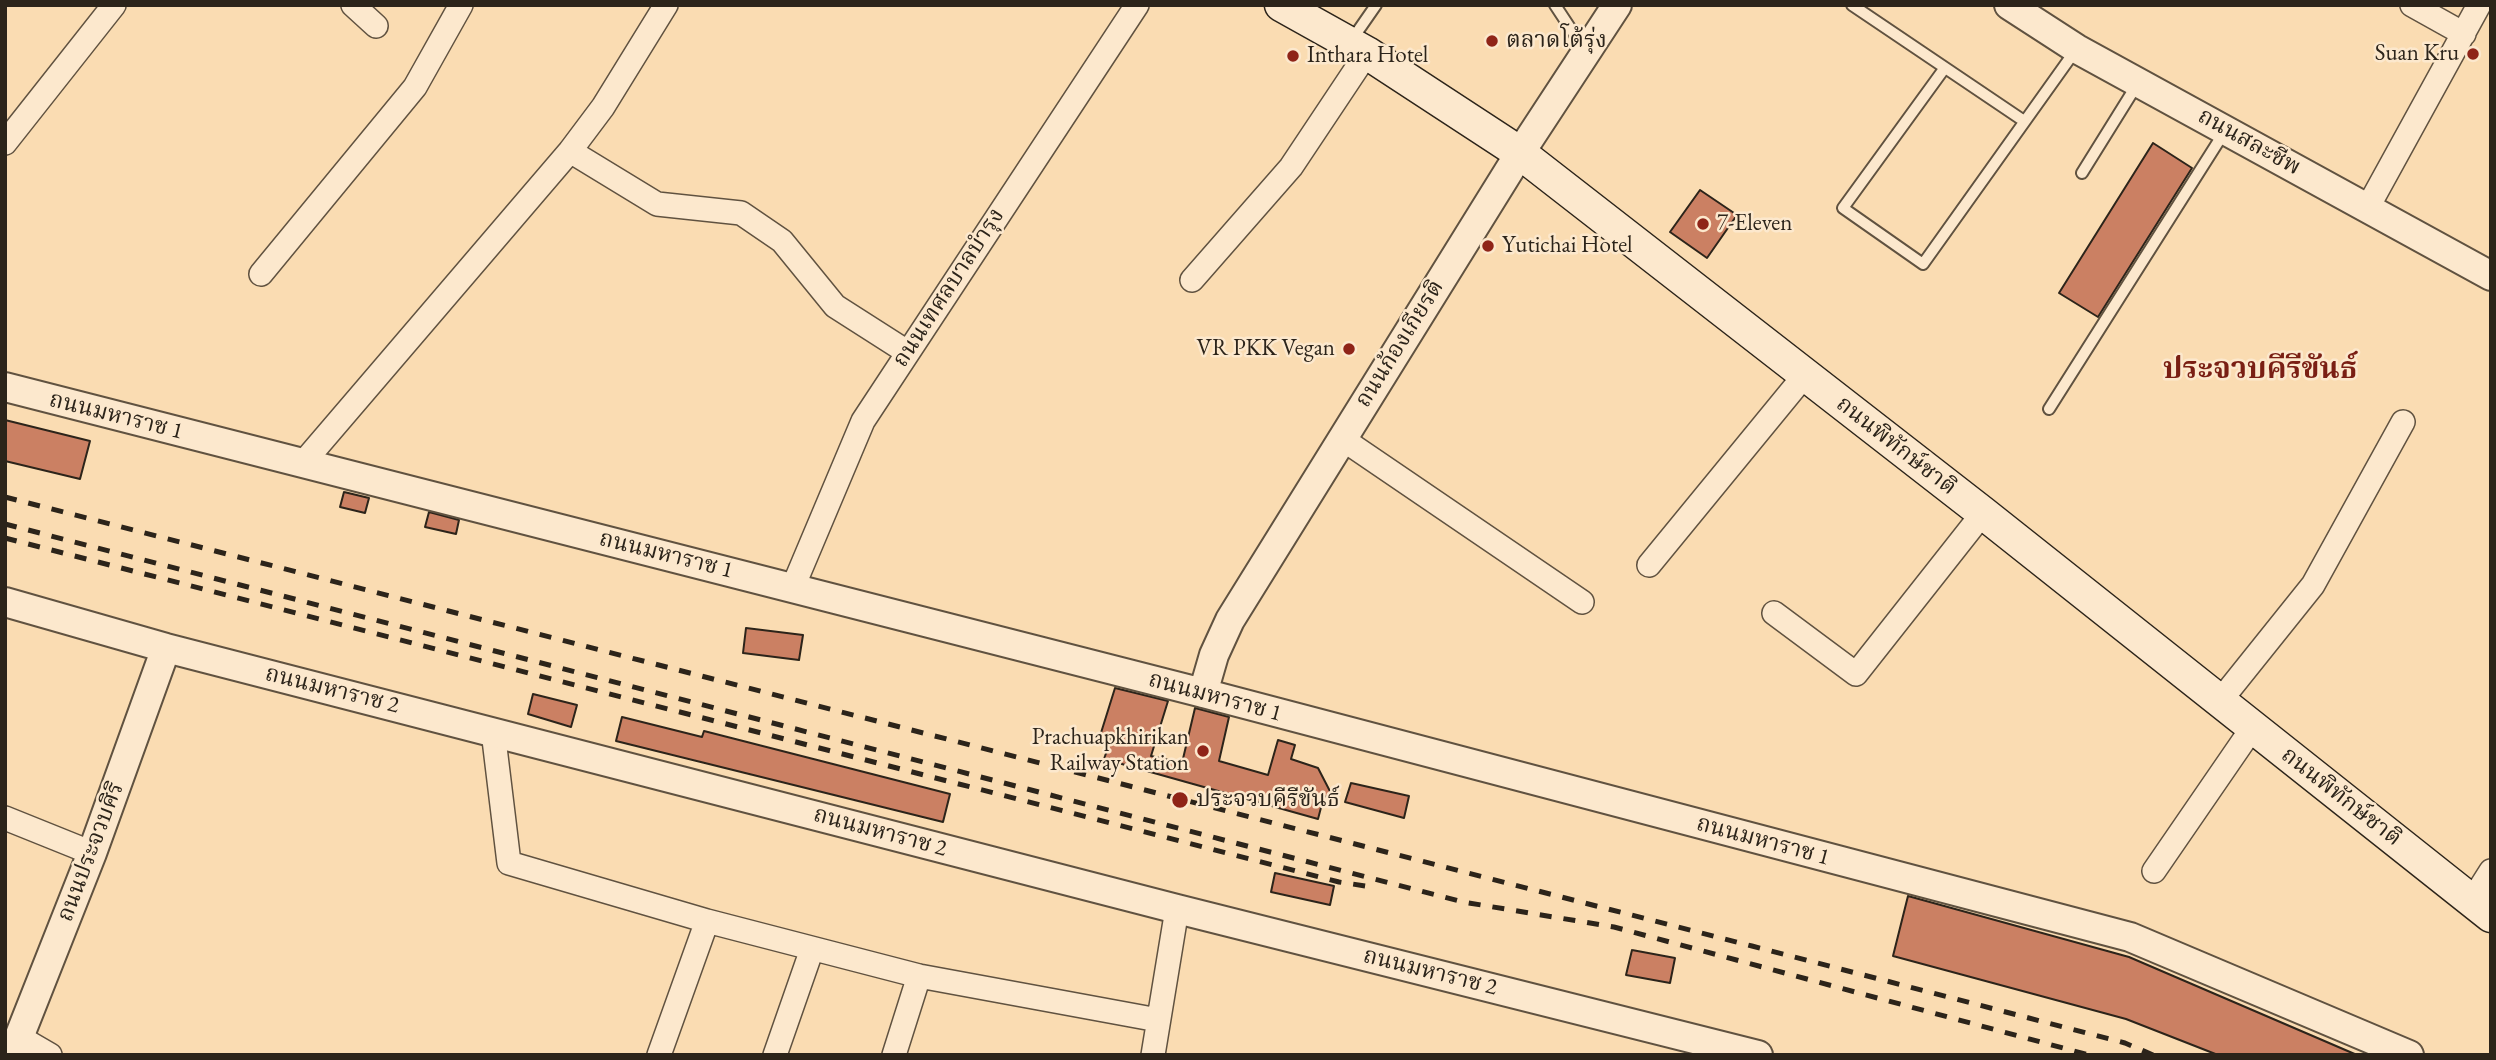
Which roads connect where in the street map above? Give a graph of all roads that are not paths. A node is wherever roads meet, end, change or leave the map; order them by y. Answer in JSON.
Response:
{"nodes":[{"id":1,"x":114,"y":5,"type":"edge"},
{"id":2,"x":353,"y":5,"type":"edge"},
{"id":3,"x":461,"y":5,"type":"edge"},
{"id":4,"x":667,"y":5,"type":"edge"},
{"id":5,"x":1137,"y":5,"type":"edge"},
{"id":6,"x":1281,"y":5,"type":"edge"},
{"id":7,"x":1376,"y":5,"type":"edge"},
{"id":8,"x":1555,"y":5,"type":"edge"},
{"id":9,"x":1616,"y":5,"type":"edge"},
{"id":10,"x":1852,"y":5,"type":"edge"},
{"id":11,"x":2009,"y":5,"type":"edge"},
{"id":12,"x":2412,"y":5,"type":"edge"},
{"id":13,"x":2479,"y":5,"type":"edge"},
{"id":14,"x":376,"y":26,"type":"dead end"},
{"id":15,"x":2464,"y":34,"type":"junction"},
{"id":16,"x":1358,"y":48,"type":"junction"},
{"id":17,"x":2077,"y":49,"type":"junction"},
{"id":18,"x":1586,"y":51,"type":"junction"},
{"id":19,"x":1944,"y":69,"type":"junction"},
{"id":20,"x":2138,"y":83,"type":"junction"},
{"id":21,"x":2024,"y":121,"type":"junction"},
{"id":22,"x":2226,"y":129,"type":"junction"},
{"id":23,"x":5,"y":143,"type":"edge"},
{"id":24,"x":570,"y":151,"type":"junction"},
{"id":25,"x":1520,"y":153,"type":"junction"},
{"id":26,"x":2082,"y":173,"type":"dead end"},
{"id":27,"x":2368,"y":208,"type":"junction"},
{"id":28,"x":261,"y":274,"type":"dead end"},
{"id":29,"x":2491,"y":276,"type":"edge"},
{"id":30,"x":1192,"y":280,"type":"dead end"},
{"id":31,"x":907,"y":352,"type":"junction"},
{"id":32,"x":1804,"y":376,"type":"junction"},
{"id":33,"x":5,"y":387,"type":"edge"},
{"id":34,"x":2049,"y":409,"type":"dead end"},
{"id":35,"x":2403,"y":422,"type":"dead end"},
{"id":36,"x":1341,"y":438,"type":"junction"},
{"id":37,"x":303,"y":463,"type":"junction"},
{"id":38,"x":1983,"y":513,"type":"junction"},
{"id":39,"x":1649,"y":565,"type":"dead end"},
{"id":40,"x":793,"y":587,"type":"junction"},
{"id":41,"x":5,"y":602,"type":"edge"},
{"id":42,"x":1582,"y":602,"type":"dead end"},
{"id":43,"x":1774,"y":613,"type":"dead end"},
{"id":44,"x":166,"y":648,"type":"junction"},
{"id":45,"x":1203,"y":693,"type":"junction"},
{"id":46,"x":2220,"y":701,"type":"junction"},
{"id":47,"x":2253,"y":727,"type":"junction"},
{"id":48,"x":493,"y":731,"type":"junction"},
{"id":49,"x":5,"y":818,"type":"edge"},
{"id":50,"x":92,"y":853,"type":"junction"},
{"id":51,"x":2154,"y":871,"type":"dead end"},
{"id":52,"x":2491,"y":871,"type":"edge"},
{"id":53,"x":2481,"y":908,"type":"edge"},
{"id":54,"x":1177,"y":909,"type":"junction"},
{"id":55,"x":708,"y":921,"type":"junction"},
{"id":56,"x":812,"y":949,"type":"junction"},
{"id":57,"x":919,"y":976,"type":"junction"},
{"id":58,"x":1158,"y":1020,"type":"junction"},
{"id":59,"x":12,"y":1041,"type":"edge"},
{"id":60,"x":50,"y":1055,"type":"edge"},
{"id":61,"x":659,"y":1055,"type":"edge"},
{"id":62,"x":775,"y":1055,"type":"edge"},
{"id":63,"x":894,"y":1055,"type":"edge"},
{"id":64,"x":1153,"y":1055,"type":"edge"},
{"id":65,"x":1758,"y":1055,"type":"edge"},
{"id":66,"x":2409,"y":1055,"type":"edge"}],
"edges":[{"from":1,"to":23,"type":"street"},
{"from":2,"to":14,"type":"street"},
{"from":3,"to":28,"type":"street"},
{"from":4,"to":24,"type":"street"},
{"from":5,"to":31,"type":"street","name":"ถนนเทศลบาลบำรุง"},
{"from":6,"to":16,"type":"main road","name":"ถนนพิทักษ์ชาติ"},
{"from":7,"to":16,"type":"lane"},
{"from":8,"to":18,"type":"lane"},
{"from":9,"to":18,"type":"street","name":"ถนนก้องเกียรติ"},
{"from":10,"to":19,"type":"lane"},
{"from":11,"to":17,"type":"street","name":"ถนนสละชีพ"},
{"from":12,"to":15,"type":"street"},
{"from":13,"to":15,"type":"street"},
{"from":15,"to":27,"type":"street"},
{"from":16,"to":25,"type":"main road","name":"ถนนพิทักษ์ชาติ"},
{"from":16,"to":30,"type":"street"},
{"from":17,"to":20,"type":"street","name":"ถนนสละชีพ"},
{"from":17,"to":21,"type":"lane"},
{"from":18,"to":25,"type":"street","name":"ถนนก้องเกียรติ"},
{"from":19,"to":21,"type":"lane"},
{"from":19,"to":21,"type":"lane"},
{"from":20,"to":22,"type":"street","name":"ถนนสละชีพ"},
{"from":20,"to":26,"type":"lane"},
{"from":22,"to":27,"type":"street","name":"ถนนสละชีพ"},
{"from":22,"to":34,"type":"lane"},
{"from":24,"to":31,"type":"street"},
{"from":24,"to":37,"type":"street"},
{"from":25,"to":32,"type":"main road","name":"ถนนพิทักษ์ชาติ"},
{"from":25,"to":36,"type":"street","name":"ถนนก้องเกียรติ"},
{"from":27,"to":29,"type":"street","name":"ถนนสละชีพ"},
{"from":31,"to":40,"type":"street","name":"ถนนเทศลบาลบำรุง"},
{"from":32,"to":38,"type":"main road","name":"ถนนพิทักษ์ชาติ"},
{"from":32,"to":39,"type":"street"},
{"from":33,"to":37,"type":"street","name":"ถนนมหาราช 1"},
{"from":35,"to":46,"type":"street"},
{"from":36,"to":42,"type":"street"},
{"from":36,"to":45,"type":"street","name":"ถนนก้องเกียรติ"},
{"from":37,"to":40,"type":"street","name":"ถนนมหาราช 1"},
{"from":38,"to":43,"type":"street"},
{"from":38,"to":46,"type":"main road","name":"ถนนพิทักษ์ชาติ"},
{"from":40,"to":45,"type":"street","name":"ถนนมหาราช 1"},
{"from":41,"to":44,"type":"street","name":"ถนนมหาราช 2"},
{"from":44,"to":48,"type":"street","name":"ถนนมหาราช 2"},
{"from":44,"to":50,"type":"street","name":"ถนนประจวบศิริ"},
{"from":45,"to":66,"type":"street","name":"ถนนมหาราช 1"},
{"from":46,"to":47,"type":"main road","name":"ถนนพิทักษ์ชาติ"},
{"from":47,"to":51,"type":"street"},
{"from":47,"to":53,"type":"main road","name":"ถนนพิทักษ์ชาติ"},
{"from":48,"to":54,"type":"street","name":"ถนนมหาราช 2"},
{"from":48,"to":55,"type":"street"},
{"from":49,"to":50,"type":"street"},
{"from":50,"to":59,"type":"street","name":"ถนนประจวบศิริ"},
{"from":52,"to":53,"type":"street"},
{"from":54,"to":58,"type":"street"},
{"from":54,"to":65,"type":"street","name":"ถนนมหาราช 2"},
{"from":55,"to":56,"type":"street"},
{"from":55,"to":61,"type":"street"},
{"from":56,"to":57,"type":"street"},
{"from":56,"to":62,"type":"street"},
{"from":57,"to":58,"type":"street"},
{"from":57,"to":63,"type":"street"},
{"from":58,"to":64,"type":"street"},
{"from":59,"to":60,"type":"street"}]}
